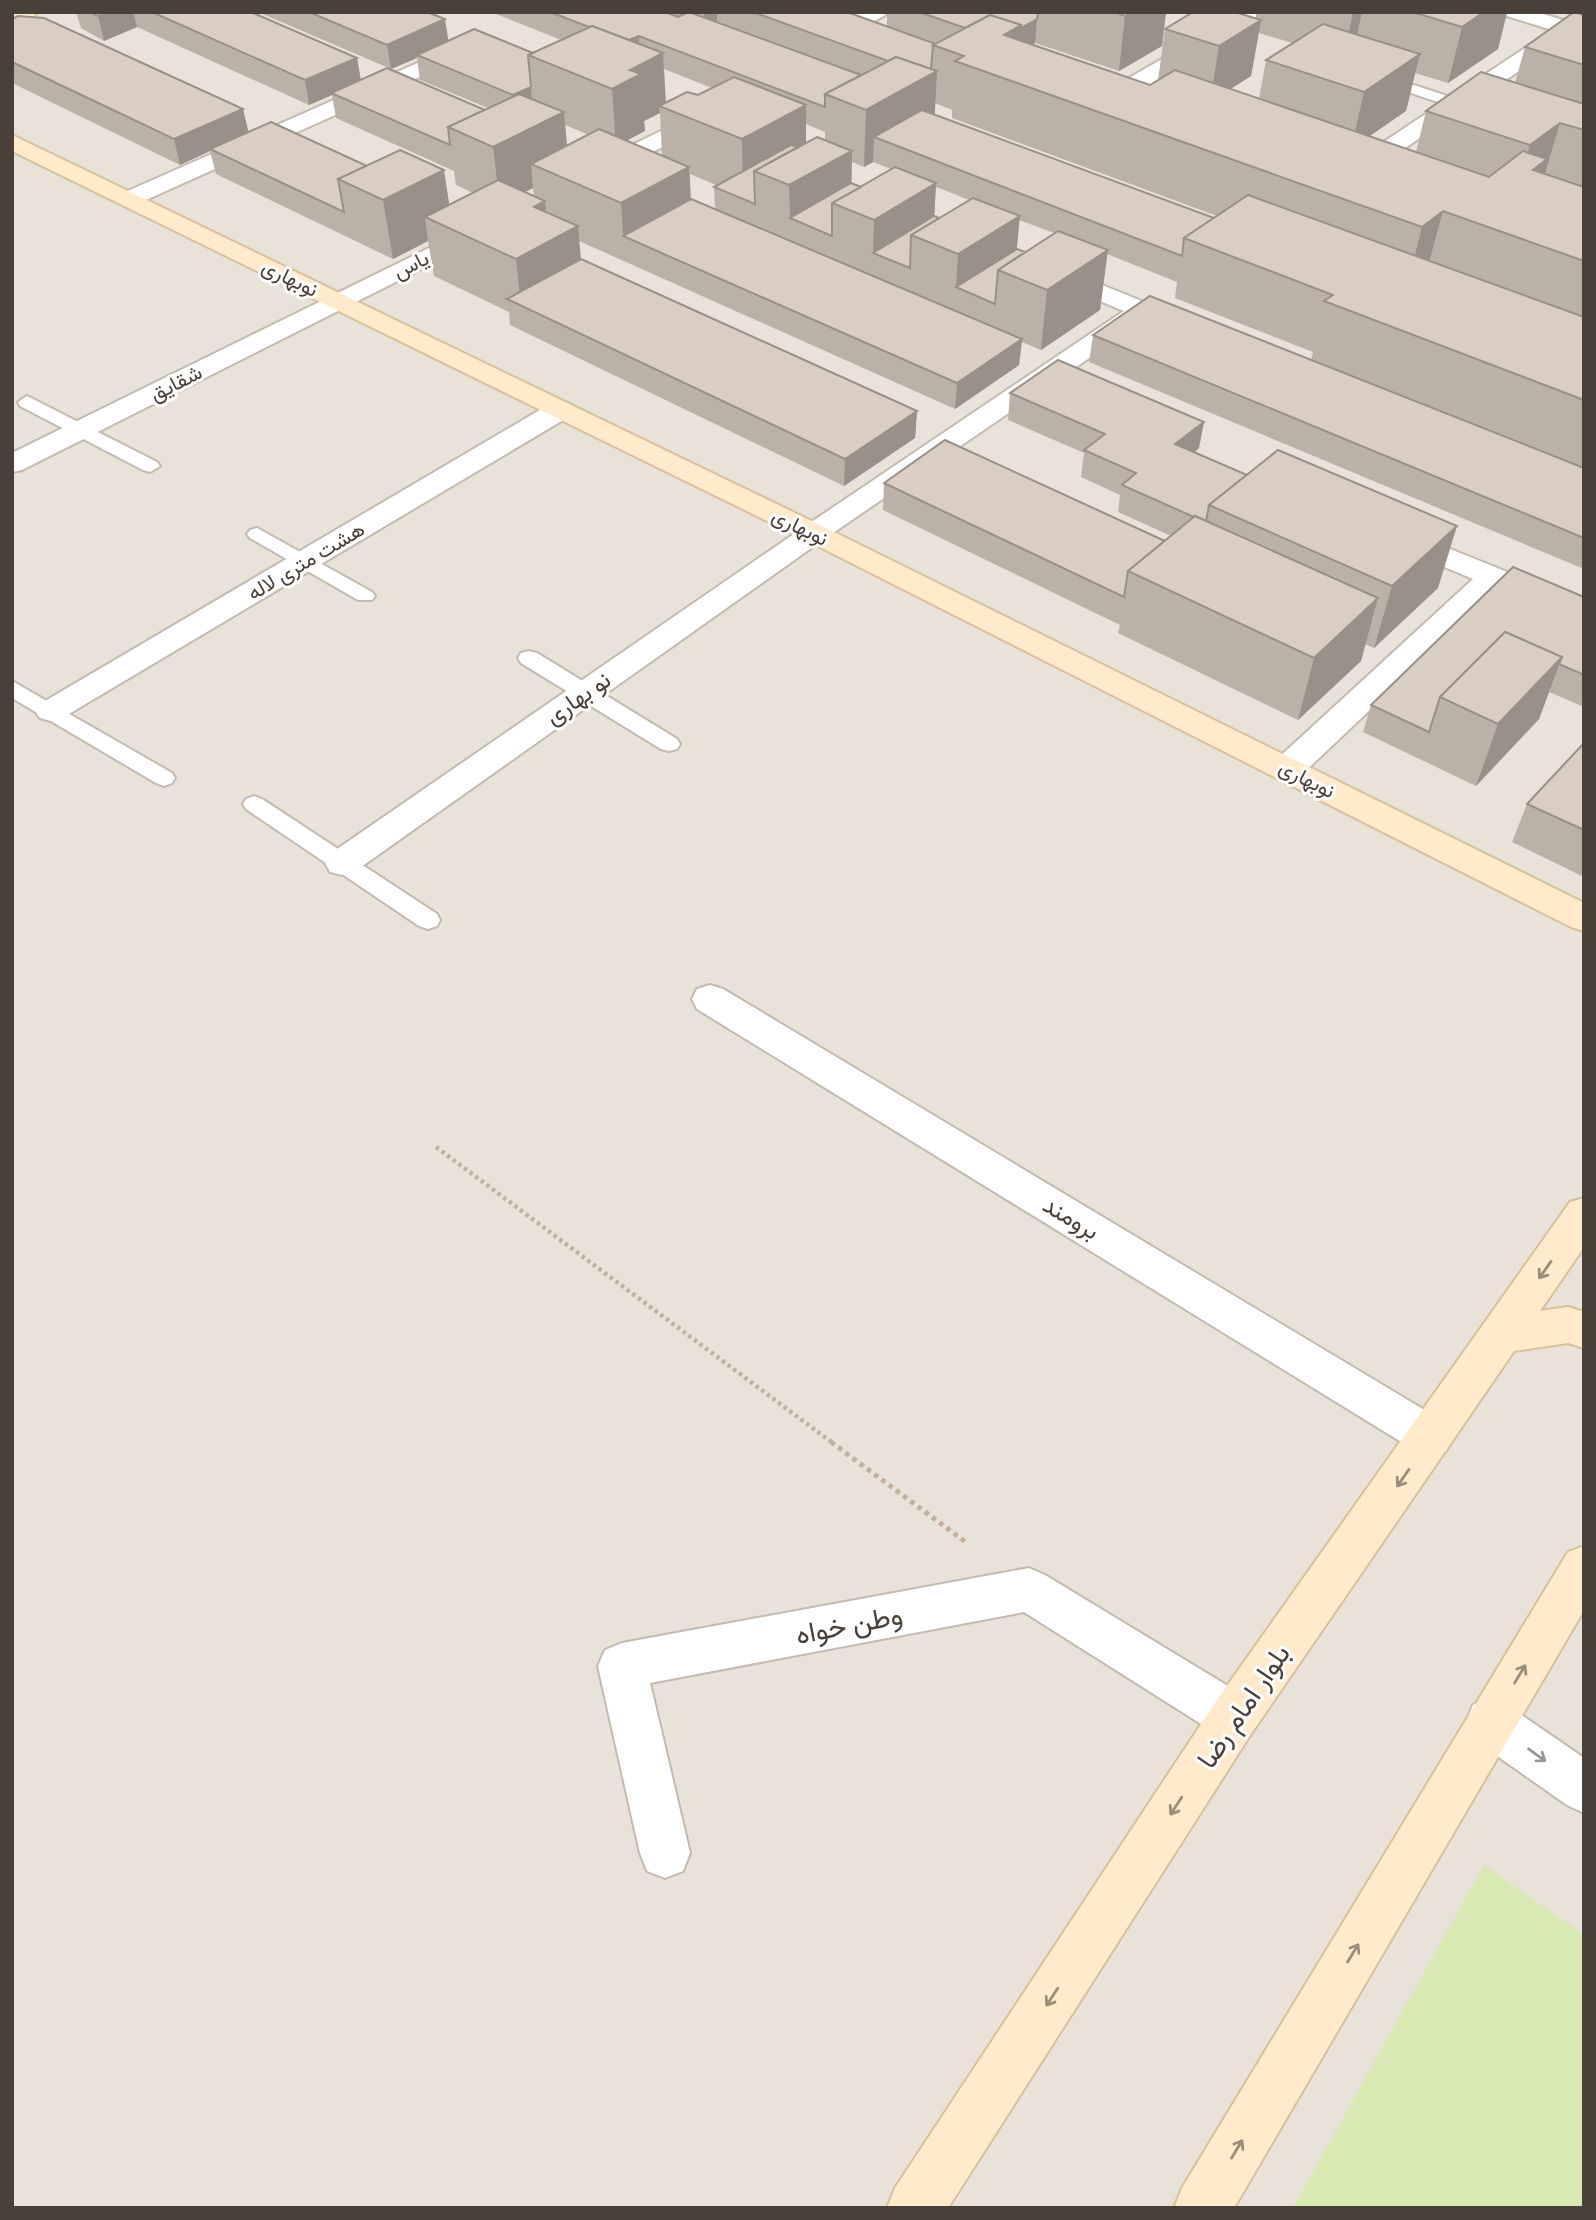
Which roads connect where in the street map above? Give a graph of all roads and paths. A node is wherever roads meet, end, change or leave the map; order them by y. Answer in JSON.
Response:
{"nodes":[{"id":1,"x":877,"y":12,"type":"edge"},
{"id":2,"x":1260,"y":12,"type":"edge"},
{"id":3,"x":1514,"y":12,"type":"edge"},
{"id":4,"x":1579,"y":26,"type":"edge"},
{"id":5,"x":838,"y":27,"type":"joint"},
{"id":6,"x":453,"y":33,"type":"dead end"},
{"id":7,"x":1183,"y":37,"type":"edge"},
{"id":8,"x":869,"y":38,"type":"edge"},
{"id":9,"x":1206,"y":44,"type":"junction"},
{"id":10,"x":1230,"y":52,"type":"edge"},
{"id":11,"x":1371,"y":75,"type":"edge"},
{"id":12,"x":1109,"y":99,"type":"edge"},
{"id":13,"x":1456,"y":104,"type":"junction"},
{"id":14,"x":684,"y":105,"type":"edge"},
{"id":15,"x":714,"y":117,"type":"joint"},
{"id":16,"x":1495,"y":117,"type":"edge"},
{"id":17,"x":253,"y":120,"type":"dead end"},
{"id":18,"x":278,"y":131,"type":"junction"},
{"id":19,"x":300,"y":141,"type":"edge"},
{"id":20,"x":12,"y":142,"type":"edge"},
{"id":21,"x":1351,"y":168,"type":"joint"},
{"id":22,"x":587,"y":172,"type":"joint"},
{"id":23,"x":1382,"y":179,"type":"edge"},
{"id":24,"x":623,"y":180,"type":"edge"},
{"id":25,"x":129,"y":199,"type":"junction"},
{"id":26,"x":500,"y":220,"type":"edge"},
{"id":27,"x":1030,"y":263,"type":"edge"},
{"id":28,"x":339,"y":301,"type":"junction"},
{"id":29,"x":1143,"y":310,"type":"junction"},
{"id":30,"x":1180,"y":325,"type":"edge"},
{"id":31,"x":27,"y":402,"type":"dead end"},
{"id":32,"x":560,"y":410,"type":"junction"},
{"id":33,"x":80,"y":430,"type":"junction"},
{"id":34,"x":927,"y":431,"type":"dead end"},
{"id":35,"x":963,"y":448,"type":"junction"},
{"id":36,"x":12,"y":464,"type":"edge"},
{"id":37,"x":150,"y":466,"type":"dead end"},
{"id":38,"x":1370,"y":525,"type":"edge"},
{"id":39,"x":814,"y":533,"type":"junction"},
{"id":40,"x":257,"y":534,"type":"dead end"},
{"id":41,"x":307,"y":561,"type":"junction"},
{"id":42,"x":1494,"y":576,"type":"junction"},
{"id":43,"x":365,"y":596,"type":"dead end"},
{"id":44,"x":1584,"y":614,"type":"edge"},
{"id":45,"x":529,"y":658,"type":"dead end"},
{"id":46,"x":12,"y":688,"type":"edge"},
{"id":47,"x":587,"y":692,"type":"junction"},
{"id":48,"x":51,"y":711,"type":"junction"},
{"id":49,"x":669,"y":744,"type":"dead end"},
{"id":50,"x":1287,"y":769,"type":"junction"},
{"id":51,"x":164,"y":778,"type":"dead end"},
{"id":52,"x":254,"y":804,"type":"dead end"},
{"id":53,"x":342,"y":863,"type":"junction"},
{"id":54,"x":1584,"y":918,"type":"edge"},
{"id":55,"x":428,"y":920,"type":"dead end"},
{"id":56,"x":710,"y":999,"type":"dead end"},
{"id":57,"x":436,"y":1147,"type":"dead end"},
{"id":58,"x":1584,"y":1214,"type":"edge"},
{"id":59,"x":1584,"y":1329,"type":"edge"},
{"id":60,"x":1500,"y":1335,"type":"junction"},
{"id":61,"x":1431,"y":1437,"type":"junction"},
{"id":62,"x":1584,"y":1567,"type":"edge"},
{"id":63,"x":1029,"y":1590,"type":"junction"},
{"id":64,"x":1234,"y":1717,"type":"junction"},
{"id":65,"x":1490,"y":1722,"type":"junction"},
{"id":66,"x":1584,"y":1788,"type":"edge"},
{"id":67,"x":665,"y":1853,"type":"dead end"},
{"id":68,"x":915,"y":2208,"type":"edge"},
{"id":69,"x":1202,"y":2208,"type":"edge"}],
"edges":[{"from":1,"to":5,"type":"street"},
{"from":2,"to":9,"type":"street"},
{"from":3,"to":4,"type":"street"},
{"from":4,"to":13,"type":"street"},
{"from":5,"to":8,"type":"lane"},
{"from":6,"to":18,"type":"street"},
{"from":7,"to":9,"type":"lane"},
{"from":9,"to":10,"type":"lane"},
{"from":9,"to":12,"type":"street"},
{"from":11,"to":13,"type":"lane"},
{"from":13,"to":16,"type":"lane"},
{"from":13,"to":21,"type":"street"},
{"from":14,"to":15,"type":"lane"},
{"from":15,"to":22,"type":"street"},
{"from":17,"to":18,"type":"street"},
{"from":18,"to":19,"type":"street"},
{"from":18,"to":25,"type":"street"},
{"from":20,"to":25,"type":"street","name":"نوبهاری"},
{"from":21,"to":23,"type":"lane"},
{"from":22,"to":24,"type":"lane"},
{"from":25,"to":28,"type":"street","name":"نوبهاری"},
{"from":26,"to":28,"type":"street","name":"یاس"},
{"from":27,"to":29,"type":"street"},
{"from":28,"to":32,"type":"street","name":"نوبهاری"},
{"from":28,"to":33,"type":"street","name":"شقایق"},
{"from":29,"to":30,"type":"street"},
{"from":29,"to":35,"type":"street","name":"نو بهاری"},
{"from":31,"to":33,"type":"lane"},
{"from":32,"to":39,"type":"street","name":"نوبهاری"},
{"from":32,"to":41,"type":"street","name":"هشت متری لاله"},
{"from":33,"to":36,"type":"street","name":"شقایق"},
{"from":33,"to":37,"type":"lane"},
{"from":34,"to":35,"type":"street"},
{"from":35,"to":39,"type":"street","name":"نو بهاری"},
{"from":38,"to":42,"type":"street"},
{"from":39,"to":47,"type":"street","name":"نو بهاری"},
{"from":39,"to":50,"type":"street","name":"نوبهاری"},
{"from":40,"to":41,"type":"lane"},
{"from":41,"to":43,"type":"lane"},
{"from":41,"to":48,"type":"street","name":"هشت متری لاله"},
{"from":42,"to":44,"type":"street"},
{"from":42,"to":50,"type":"street"},
{"from":45,"to":47,"type":"lane"},
{"from":46,"to":48,"type":"lane"},
{"from":47,"to":49,"type":"lane"},
{"from":47,"to":53,"type":"street","name":"نو بهاری"},
{"from":48,"to":51,"type":"lane"},
{"from":50,"to":54,"type":"street","name":"نوبهاری"},
{"from":52,"to":53,"type":"lane"},
{"from":53,"to":55,"type":"lane"},
{"from":56,"to":61,"type":"street","name":"برومند"},
{"from":57,"to":63,"type":"path"},
{"from":58,"to":60,"type":"street","name":"بلوار امام رضا","one_way":true},
{"from":59,"to":60,"type":"street"},
{"from":60,"to":61,"type":"street","name":"بلوار امام رضا"},
{"from":61,"to":64,"type":"street","name":"بلوار امام رضا","one_way":true},
{"from":65,"to":62,"type":"street","one_way":true},
{"from":63,"to":64,"type":"street"},
{"from":63,"to":67,"type":"street","name":"وطن خواه"},
{"from":64,"to":68,"type":"street","name":"بلوار امام رضا","one_way":true},
{"from":65,"to":66,"type":"street","one_way":true},
{"from":69,"to":65,"type":"street","one_way":true}]}
